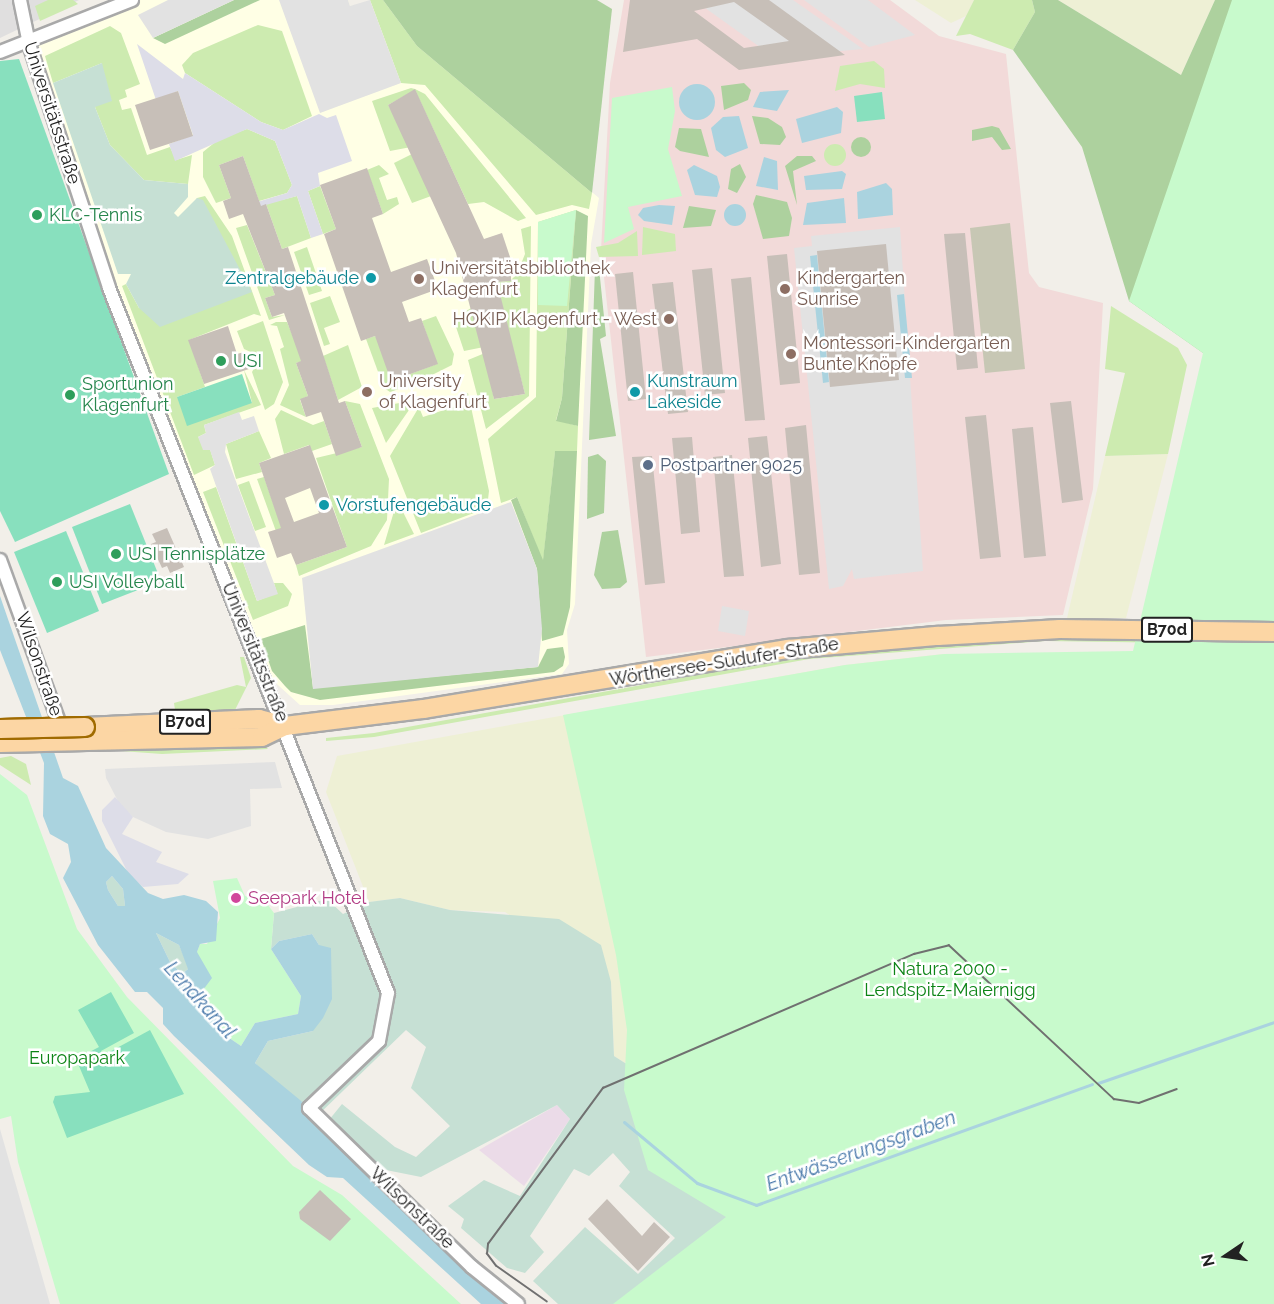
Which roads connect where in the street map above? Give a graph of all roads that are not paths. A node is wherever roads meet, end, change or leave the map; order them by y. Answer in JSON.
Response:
{"nodes":[{"id":1,"x":20,"y":0,"type":"edge"},
{"id":2,"x":132,"y":0,"type":"edge"},
{"id":3,"x":29,"y":44,"type":"junction"},
{"id":4,"x":0,"y":52,"type":"edge"},
{"id":5,"x":0,"y":560,"type":"edge"},
{"id":6,"x":1274,"y":632,"type":"edge"},
{"id":7,"x":285,"y":726,"type":"junction"},
{"id":8,"x":0,"y":729,"type":"edge"},
{"id":9,"x":63,"y":734,"type":"dead end"},
{"id":10,"x":85,"y":735,"type":"junction"},
{"id":11,"x":0,"y":743,"type":"edge"},
{"id":12,"x":309,"y":1108,"type":"joint"},
{"id":13,"x":518,"y":1304,"type":"edge"}],
"edges":[{"from":1,"to":3,"type":"street","name":"Universitätsstraße"},
{"from":2,"to":3,"type":"street"},
{"from":3,"to":4,"type":"street"},
{"from":3,"to":7,"type":"street","name":"Universitätsstraße"},
{"from":5,"to":9,"type":"street","name":"Wilsonstraße"},
{"from":6,"to":7,"type":"main road","name":"Wörthersee-Südufer-Straße","number":"B70d"},
{"from":7,"to":10,"type":"main road","name":"Wörthersee-Südufer-Straße","number":"B70d"},
{"from":7,"to":12,"type":"street","name":"Universitätsstraße"},
{"from":8,"to":10,"type":"main road","name":"Wörthersee-Südufer-Straße","number":"B70d","bridge":true},
{"from":10,"to":11,"type":"main road","name":"Wörthersee-Südufer-Straße","number":"B70d"},
{"from":12,"to":13,"type":"street","name":"Wilsonstraße"}]}
